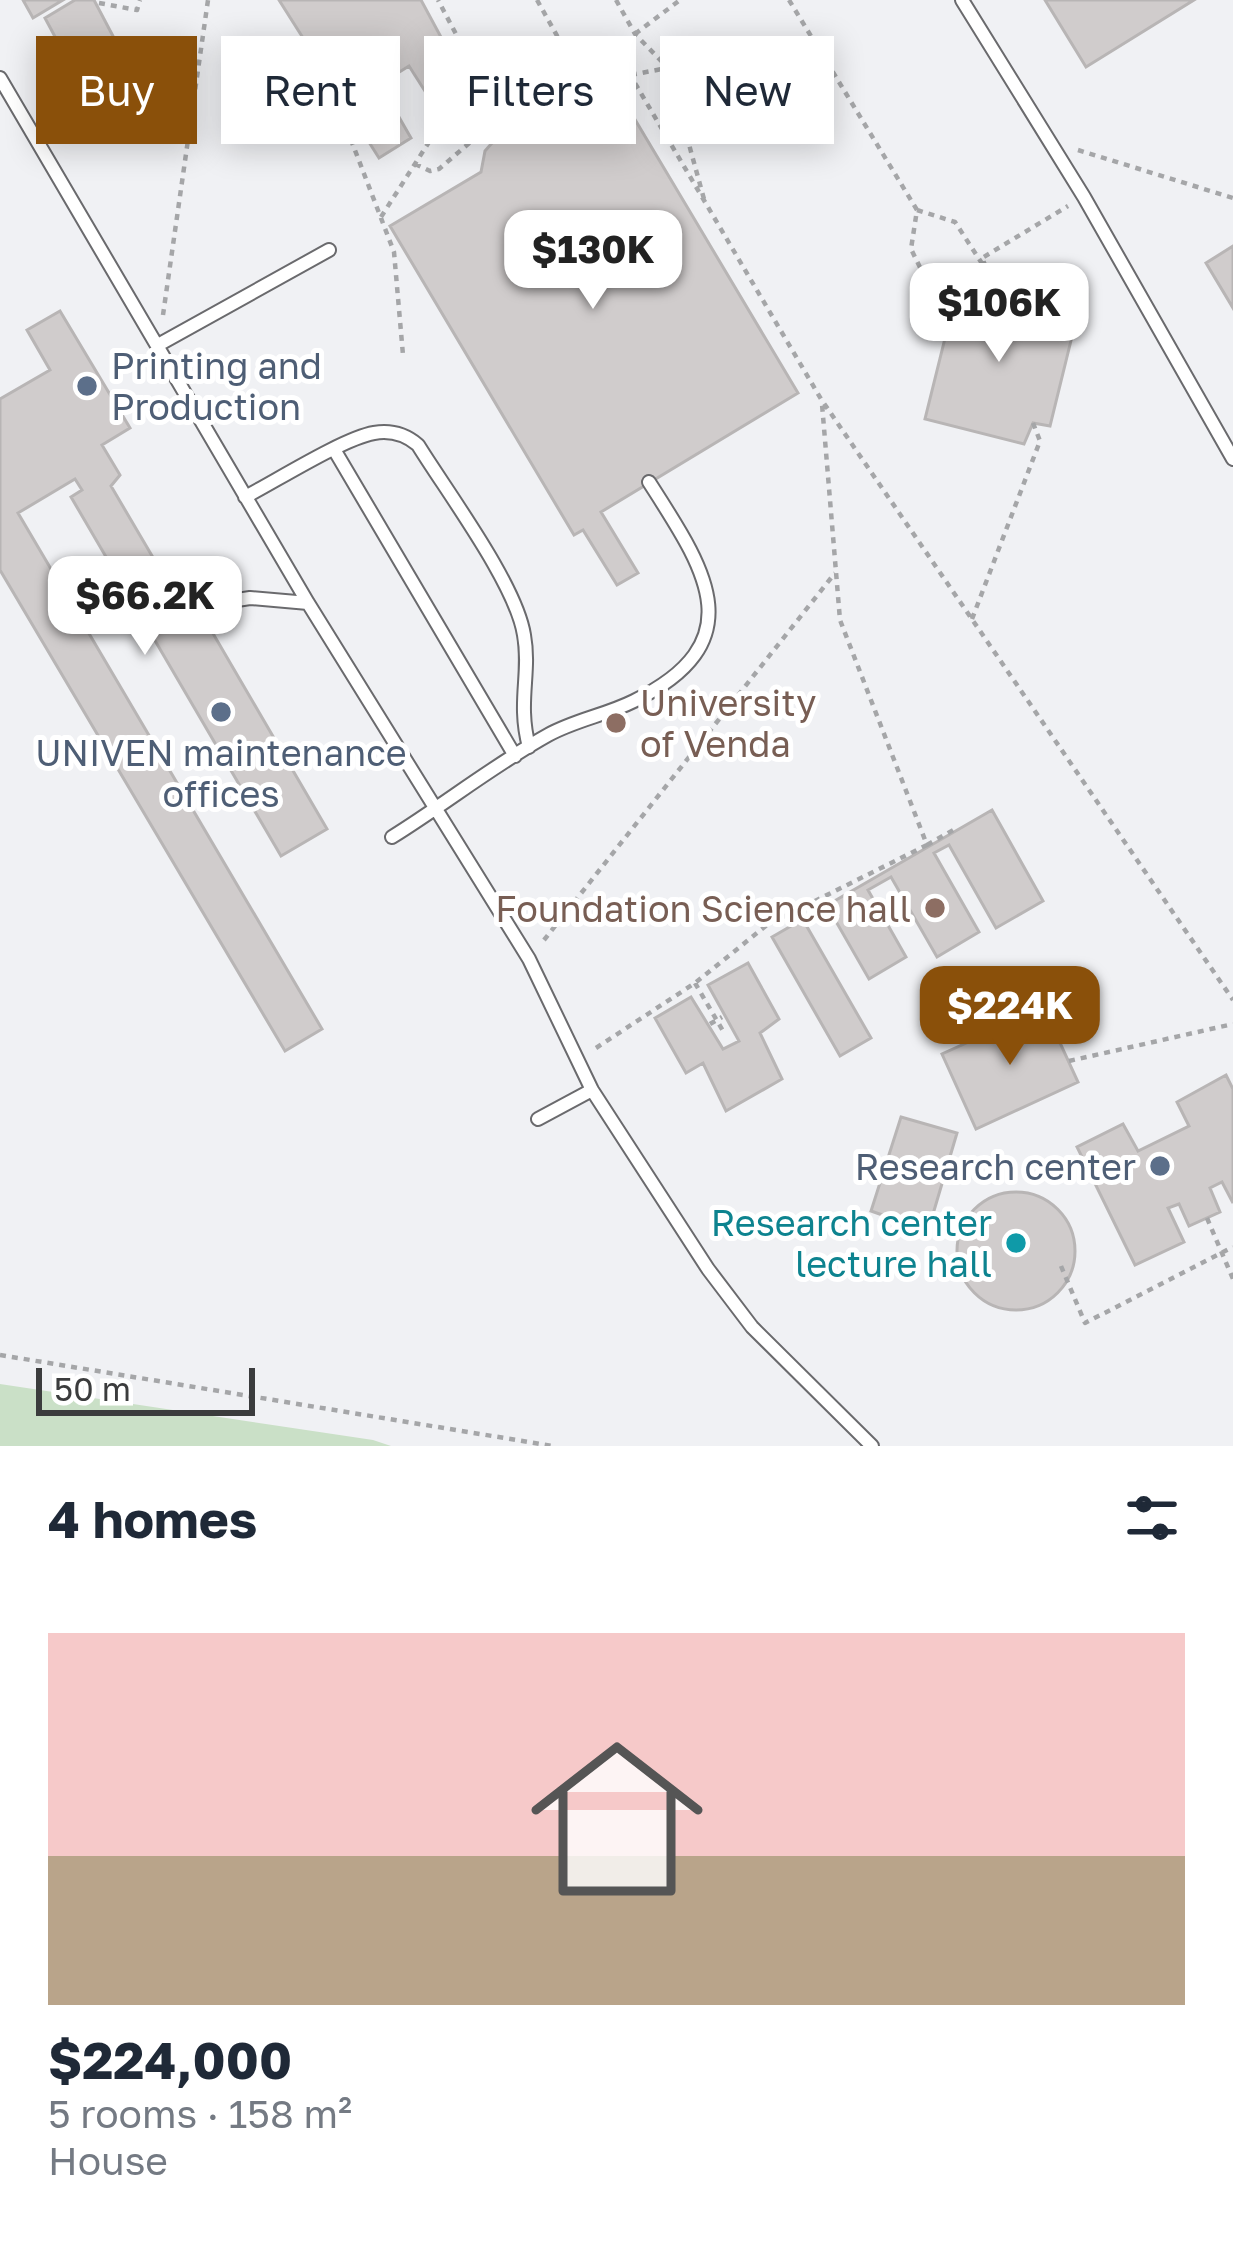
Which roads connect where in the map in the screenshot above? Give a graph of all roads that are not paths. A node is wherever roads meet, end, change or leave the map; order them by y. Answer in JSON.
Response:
{"nodes":[{"id":1,"x":962,"y":0,"type":"edge"},
{"id":2,"x":0,"y":78,"type":"edge"},
{"id":3,"x":329,"y":250,"type":"dead end"},
{"id":4,"x":158,"y":345,"type":"junction"},
{"id":5,"x":335,"y":451,"type":"junction"},
{"id":6,"x":1233,"y":458,"type":"edge"},
{"id":7,"x":649,"y":482,"type":"dead end"},
{"id":8,"x":245,"y":496,"type":"junction"},
{"id":9,"x":308,"y":603,"type":"junction"},
{"id":10,"x":185,"y":608,"type":"dead end"},
{"id":11,"x":529,"y":747,"type":"junction"},
{"id":12,"x":515,"y":756,"type":"junction"},
{"id":13,"x":436,"y":810,"type":"junction"},
{"id":14,"x":392,"y":837,"type":"dead end"},
{"id":15,"x":592,"y":1090,"type":"junction"},
{"id":16,"x":538,"y":1119,"type":"dead end"},
{"id":17,"x":872,"y":1446,"type":"edge"}],
"edges":[{"from":1,"to":6,"type":"lane"},
{"from":2,"to":4,"type":"lane"},
{"from":3,"to":4,"type":"lane"},
{"from":4,"to":8,"type":"lane"},
{"from":5,"to":8,"type":"lane"},
{"from":5,"to":11,"type":"lane"},
{"from":5,"to":12,"type":"lane"},
{"from":7,"to":11,"type":"lane"},
{"from":8,"to":9,"type":"lane"},
{"from":9,"to":10,"type":"lane"},
{"from":9,"to":13,"type":"lane"},
{"from":11,"to":12,"type":"lane"},
{"from":12,"to":13,"type":"lane"},
{"from":13,"to":14,"type":"lane"},
{"from":13,"to":15,"type":"lane"},
{"from":15,"to":16,"type":"lane"},
{"from":15,"to":17,"type":"lane"}]}
